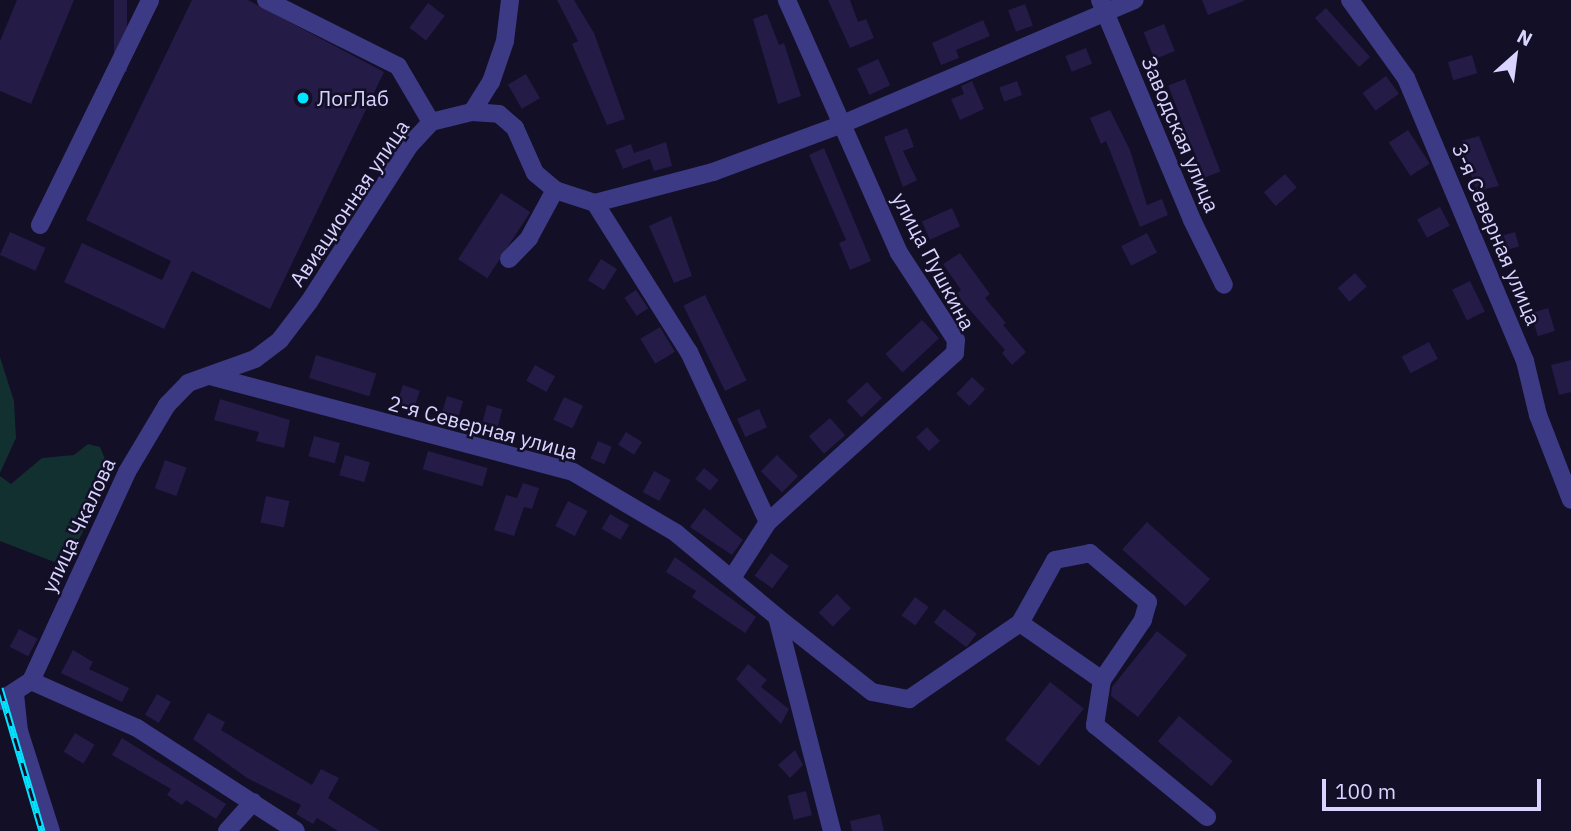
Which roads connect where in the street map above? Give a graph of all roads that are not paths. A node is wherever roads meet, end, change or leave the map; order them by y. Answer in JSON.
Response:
{"nodes":[{"id":1,"x":150,"y":0,"type":"edge"},
{"id":2,"x":266,"y":0,"type":"edge"},
{"id":3,"x":510,"y":0,"type":"edge"},
{"id":4,"x":787,"y":0,"type":"edge"},
{"id":5,"x":1135,"y":0,"type":"edge"},
{"id":6,"x":1350,"y":0,"type":"edge"},
{"id":7,"x":1103,"y":7,"type":"edge"},
{"id":8,"x":472,"y":112,"type":"junction"},
{"id":9,"x":432,"y":122,"type":"junction"},
{"id":10,"x":840,"y":125,"type":"junction"},
{"id":11,"x":555,"y":190,"type":"junction"},
{"id":12,"x":595,"y":203,"type":"junction"},
{"id":13,"x":40,"y":225,"type":"dead end"},
{"id":14,"x":509,"y":259,"type":"dead end"},
{"id":15,"x":1224,"y":285,"type":"dead end"},
{"id":16,"x":210,"y":376,"type":"junction"},
{"id":17,"x":1571,"y":500,"type":"edge"},
{"id":18,"x":768,"y":522,"type":"junction"},
{"id":19,"x":732,"y":578,"type":"junction"},
{"id":20,"x":777,"y":617,"type":"junction"},
{"id":21,"x":1020,"y":623,"type":"junction"},
{"id":22,"x":1102,"y":680,"type":"junction"},
{"id":23,"x":31,"y":681,"type":"junction"},
{"id":24,"x":7,"y":698,"type":"edge"},
{"id":25,"x":253,"y":802,"type":"junction"},
{"id":26,"x":1207,"y":817,"type":"dead end"},
{"id":27,"x":51,"y":831,"type":"edge"},
{"id":28,"x":227,"y":831,"type":"edge"},
{"id":29,"x":296,"y":831,"type":"edge"},
{"id":30,"x":832,"y":831,"type":"edge"}],
"edges":[{"from":1,"to":13,"type":"street"},
{"from":2,"to":9,"type":"street"},
{"from":3,"to":8,"type":"street"},
{"from":4,"to":10,"type":"street","name":"улица Пушкина"},
{"from":5,"to":7,"type":"street"},
{"from":6,"to":17,"type":"street","name":"3-я Северная улица"},
{"from":7,"to":10,"type":"street"},
{"from":7,"to":15,"type":"street","name":"Заводская улица"},
{"from":8,"to":9,"type":"street","name":"Авиационная улица"},
{"from":8,"to":11,"type":"street"},
{"from":9,"to":16,"type":"street","name":"Авиационная улица"},
{"from":10,"to":12,"type":"street"},
{"from":10,"to":18,"type":"street","name":"улица Пушкина"},
{"from":11,"to":12,"type":"street"},
{"from":11,"to":14,"type":"street"},
{"from":12,"to":18,"type":"street"},
{"from":16,"to":19,"type":"street","name":"2-я Северная улица"},
{"from":16,"to":23,"type":"street","name":"улица Чкалова"},
{"from":18,"to":19,"type":"street"},
{"from":19,"to":20,"type":"street","name":"2-я Северная улица"},
{"from":20,"to":21,"type":"street","name":"2-я Северная улица"},
{"from":20,"to":30,"type":"street"},
{"from":21,"to":22,"type":"street"},
{"from":21,"to":22,"type":"street"},
{"from":22,"to":26,"type":"street"},
{"from":23,"to":24,"type":"street","name":"улица Чкалова"},
{"from":23,"to":25,"type":"street"},
{"from":24,"to":27,"type":"street"},
{"from":25,"to":28,"type":"street"},
{"from":25,"to":29,"type":"street"}]}
